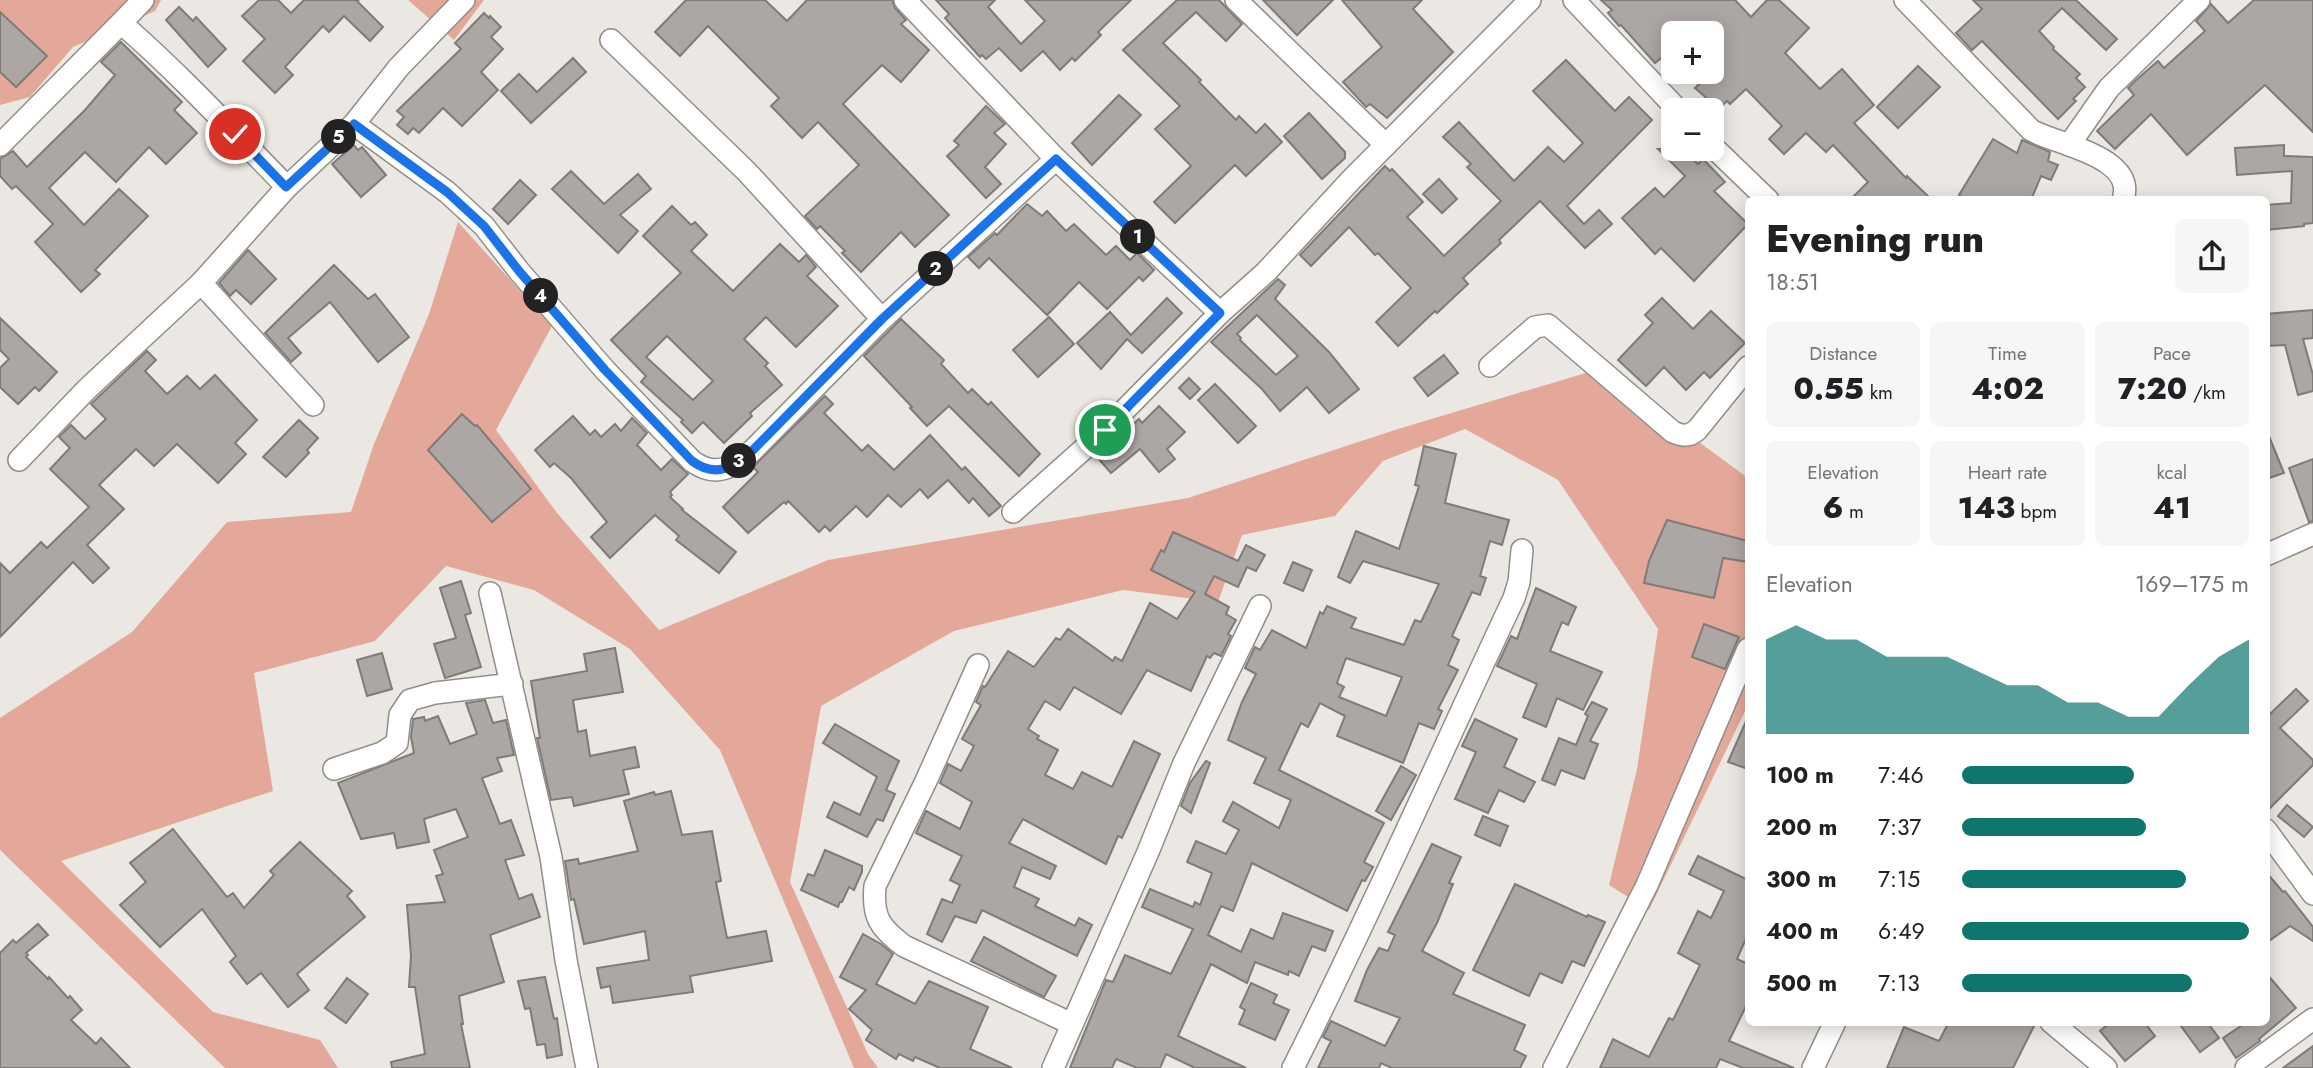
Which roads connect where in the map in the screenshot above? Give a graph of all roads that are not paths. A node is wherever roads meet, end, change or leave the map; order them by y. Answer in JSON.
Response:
{"nodes":[{"id":1,"x":143,"y":0,"type":"edge"},
{"id":2,"x":464,"y":0,"type":"edge"},
{"id":3,"x":905,"y":0,"type":"edge"},
{"id":4,"x":1236,"y":0,"type":"edge"},
{"id":5,"x":1530,"y":0,"type":"edge"},
{"id":6,"x":1574,"y":0,"type":"edge"},
{"id":7,"x":1905,"y":0,"type":"edge"},
{"id":8,"x":2199,"y":0,"type":"edge"},
{"id":9,"x":121,"y":23,"type":"junction"},
{"id":10,"x":611,"y":40,"type":"dead end"},
{"id":11,"x":1667,"y":98,"type":"edge"},
{"id":12,"x":354,"y":124,"type":"junction"},
{"id":13,"x":0,"y":145,"type":"edge"},
{"id":14,"x":1386,"y":145,"type":"junction"},
{"id":15,"x":2069,"y":145,"type":"junction"},
{"id":16,"x":1724,"y":158,"type":"edge"},
{"id":17,"x":1056,"y":159,"type":"junction"},
{"id":18,"x":286,"y":187,"type":"junction"},
{"id":19,"x":1764,"y":196,"type":"edge"},
{"id":20,"x":2124,"y":196,"type":"edge"},
{"id":21,"x":201,"y":283,"type":"junction"},
{"id":22,"x":1220,"y":313,"type":"junction"},
{"id":23,"x":882,"y":319,"type":"junction"},
{"id":24,"x":1490,"y":366,"type":"dead end"},
{"id":25,"x":1745,"y":371,"type":"edge"},
{"id":26,"x":313,"y":405,"type":"dead end"},
{"id":27,"x":19,"y":460,"type":"dead end"},
{"id":28,"x":1013,"y":512,"type":"dead end"},
{"id":29,"x":2313,"y":534,"type":"edge"},
{"id":30,"x":1522,"y":550,"type":"dead end"},
{"id":31,"x":2270,"y":553,"type":"edge"},
{"id":32,"x":490,"y":593,"type":"dead end"},
{"id":33,"x":1260,"y":606,"type":"dead end"},
{"id":34,"x":1745,"y":656,"type":"edge"},
{"id":35,"x":978,"y":665,"type":"dead end"},
{"id":36,"x":512,"y":684,"type":"junction"},
{"id":37,"x":334,"y":769,"type":"dead end"},
{"id":38,"x":2270,"y":835,"type":"edge"},
{"id":39,"x":2313,"y":894,"type":"edge"},
{"id":40,"x":2313,"y":1019,"type":"edge"},
{"id":41,"x":1072,"y":1024,"type":"junction"},
{"id":42,"x":1833,"y":1026,"type":"edge"},
{"id":43,"x":2056,"y":1026,"type":"edge"},
{"id":44,"x":587,"y":1068,"type":"edge"},
{"id":45,"x":1053,"y":1068,"type":"edge"},
{"id":46,"x":1293,"y":1068,"type":"edge"},
{"id":47,"x":1554,"y":1068,"type":"edge"},
{"id":48,"x":1813,"y":1068,"type":"edge"},
{"id":49,"x":2106,"y":1068,"type":"edge"},
{"id":50,"x":2246,"y":1068,"type":"edge"}],
"edges":[{"from":1,"to":9,"type":"street"},
{"from":2,"to":12,"type":"street"},
{"from":3,"to":17,"type":"street"},
{"from":4,"to":14,"type":"street"},
{"from":5,"to":14,"type":"street"},
{"from":6,"to":11,"type":"street"},
{"from":7,"to":15,"type":"street"},
{"from":8,"to":15,"type":"street"},
{"from":9,"to":13,"type":"street"},
{"from":9,"to":18,"type":"street"},
{"from":10,"to":23,"type":"street"},
{"from":12,"to":18,"type":"street"},
{"from":12,"to":23,"type":"street"},
{"from":14,"to":22,"type":"street"},
{"from":15,"to":20,"type":"street"},
{"from":16,"to":19,"type":"street"},
{"from":17,"to":22,"type":"street"},
{"from":17,"to":23,"type":"street"},
{"from":18,"to":21,"type":"street"},
{"from":21,"to":26,"type":"street"},
{"from":21,"to":27,"type":"street"},
{"from":22,"to":28,"type":"street"},
{"from":24,"to":25,"type":"street"},
{"from":29,"to":31,"type":"street"},
{"from":30,"to":46,"type":"street"},
{"from":32,"to":36,"type":"street"},
{"from":33,"to":41,"type":"street"},
{"from":34,"to":47,"type":"street"},
{"from":35,"to":41,"type":"street"},
{"from":36,"to":37,"type":"street"},
{"from":36,"to":44,"type":"street"},
{"from":38,"to":39,"type":"street"},
{"from":40,"to":50,"type":"street"},
{"from":41,"to":45,"type":"street"},
{"from":42,"to":48,"type":"street"},
{"from":43,"to":49,"type":"street"}]}
